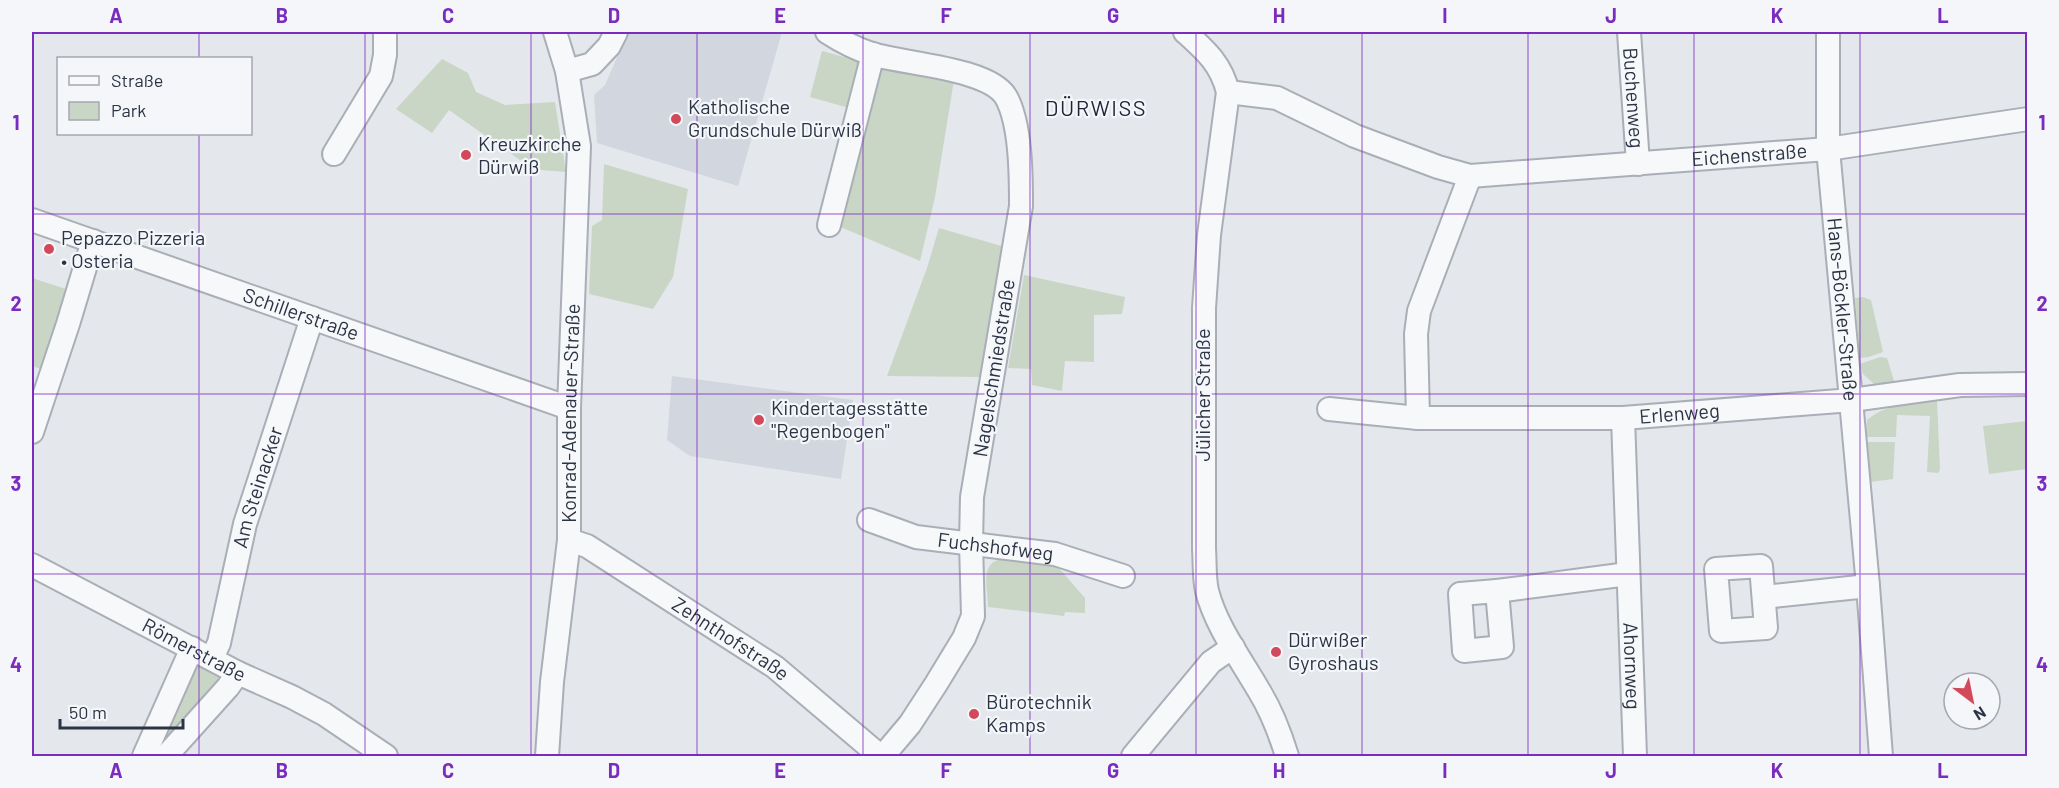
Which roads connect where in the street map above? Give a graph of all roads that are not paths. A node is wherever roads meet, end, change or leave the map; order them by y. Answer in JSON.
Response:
{"nodes":[{"id":1,"x":385,"y":32,"type":"edge"},
{"id":2,"x":555,"y":32,"type":"edge"},
{"id":3,"x":616,"y":32,"type":"edge"},
{"id":4,"x":827,"y":32,"type":"edge"},
{"id":5,"x":1185,"y":32,"type":"edge"},
{"id":6,"x":1629,"y":32,"type":"edge"},
{"id":7,"x":1828,"y":32,"type":"edge"},
{"id":8,"x":873,"y":54,"type":"junction"},
{"id":9,"x":567,"y":71,"type":"junction"},
{"id":10,"x":1228,"y":92,"type":"junction"},
{"id":11,"x":2028,"y":119,"type":"edge"},
{"id":12,"x":1828,"y":149,"type":"junction"},
{"id":13,"x":334,"y":154,"type":"dead end"},
{"id":14,"x":1638,"y":164,"type":"junction"},
{"id":15,"x":1470,"y":176,"type":"junction"},
{"id":16,"x":32,"y":220,"type":"edge"},
{"id":17,"x":829,"y":225,"type":"dead end"},
{"id":18,"x":93,"y":241,"type":"junction"},
{"id":19,"x":312,"y":318,"type":"junction"},
{"id":20,"x":2028,"y":384,"type":"edge"},
{"id":21,"x":1852,"y":400,"type":"junction"},
{"id":22,"x":570,"y":408,"type":"junction"},
{"id":23,"x":1329,"y":409,"type":"dead end"},
{"id":24,"x":1418,"y":418,"type":"junction"},
{"id":25,"x":1623,"y":418,"type":"junction"},
{"id":26,"x":32,"y":432,"type":"edge"},
{"id":27,"x":869,"y":520,"type":"dead end"},
{"id":28,"x":569,"y":540,"type":"junction"},
{"id":29,"x":970,"y":543,"type":"junction"},
{"id":30,"x":32,"y":565,"type":"edge"},
{"id":31,"x":1628,"y":574,"type":"junction"},
{"id":32,"x":1123,"y":576,"type":"dead end"},
{"id":33,"x":1868,"y":586,"type":"junction"},
{"id":34,"x":1497,"y":591,"type":"dead end"},
{"id":35,"x":1764,"y":597,"type":"dead end"},
{"id":36,"x":1233,"y":647,"type":"junction"},
{"id":37,"x":202,"y":653,"type":"junction"},
{"id":38,"x":238,"y":673,"type":"junction"},
{"id":39,"x":144,"y":756,"type":"edge"},
{"id":40,"x":166,"y":756,"type":"edge"},
{"id":41,"x":386,"y":756,"type":"edge"},
{"id":42,"x":547,"y":756,"type":"edge"},
{"id":43,"x":882,"y":756,"type":"edge"},
{"id":44,"x":1132,"y":756,"type":"edge"},
{"id":45,"x":1287,"y":756,"type":"edge"},
{"id":46,"x":1635,"y":756,"type":"edge"},
{"id":47,"x":1881,"y":756,"type":"edge"}],
"edges":[{"from":1,"to":13,"type":"street"},
{"from":2,"to":9,"type":"street","name":"Konrad-Adenauer-Straße"},
{"from":3,"to":9,"type":"street"},
{"from":4,"to":8,"type":"street","name":"Nagelschmiedstraße"},
{"from":5,"to":10,"type":"street","name":"Jülicher Straße"},
{"from":6,"to":14,"type":"street","name":"Buchenweg"},
{"from":7,"to":12,"type":"street","name":"Hans-Böckler-Straße"},
{"from":8,"to":17,"type":"street"},
{"from":8,"to":29,"type":"street","name":"Nagelschmiedstraße"},
{"from":9,"to":22,"type":"street","name":"Konrad-Adenauer-Straße"},
{"from":10,"to":15,"type":"street","name":"Eichenstraße"},
{"from":10,"to":36,"type":"street","name":"Jülicher Straße"},
{"from":11,"to":12,"type":"street","name":"Eichenstraße"},
{"from":12,"to":14,"type":"street","name":"Eichenstraße"},
{"from":12,"to":21,"type":"street","name":"Hans-Böckler-Straße"},
{"from":14,"to":15,"type":"street","name":"Eichenstraße"},
{"from":15,"to":24,"type":"street"},
{"from":16,"to":18,"type":"street","name":"Schillerstraße"},
{"from":18,"to":19,"type":"street","name":"Schillerstraße"},
{"from":18,"to":26,"type":"street"},
{"from":19,"to":22,"type":"street","name":"Schillerstraße"},
{"from":19,"to":37,"type":"street","name":"Am Steinacker"},
{"from":20,"to":21,"type":"street","name":"Erlenweg"},
{"from":21,"to":25,"type":"street","name":"Erlenweg"},
{"from":21,"to":33,"type":"street","name":"Hans-Böckler-Straße"},
{"from":22,"to":28,"type":"street","name":"Konrad-Adenauer-Straße"},
{"from":23,"to":24,"type":"street","name":"Erlenweg"},
{"from":24,"to":25,"type":"street","name":"Erlenweg"},
{"from":25,"to":31,"type":"street","name":"Ahornweg"},
{"from":27,"to":29,"type":"street","name":"Fuchshofweg"},
{"from":28,"to":42,"type":"street","name":"Konrad-Adenauer-Straße"},
{"from":28,"to":43,"type":"street","name":"Zehnthofstraße"},
{"from":29,"to":32,"type":"street","name":"Fuchshofweg"},
{"from":29,"to":43,"type":"street","name":"Nagelschmiedstraße"},
{"from":30,"to":37,"type":"street","name":"Römerstraße"},
{"from":31,"to":34,"type":"street"},
{"from":31,"to":46,"type":"street","name":"Ahornweg"},
{"from":33,"to":35,"type":"street"},
{"from":33,"to":47,"type":"street","name":"Hans-Böckler-Straße"},
{"from":36,"to":44,"type":"street"},
{"from":36,"to":45,"type":"street","name":"Jülicher Straße"},
{"from":37,"to":38,"type":"street","name":"Römerstraße"},
{"from":37,"to":39,"type":"street","name":"Am Steinacker"},
{"from":38,"to":40,"type":"street"},
{"from":38,"to":41,"type":"street","name":"Römerstraße"}]}
